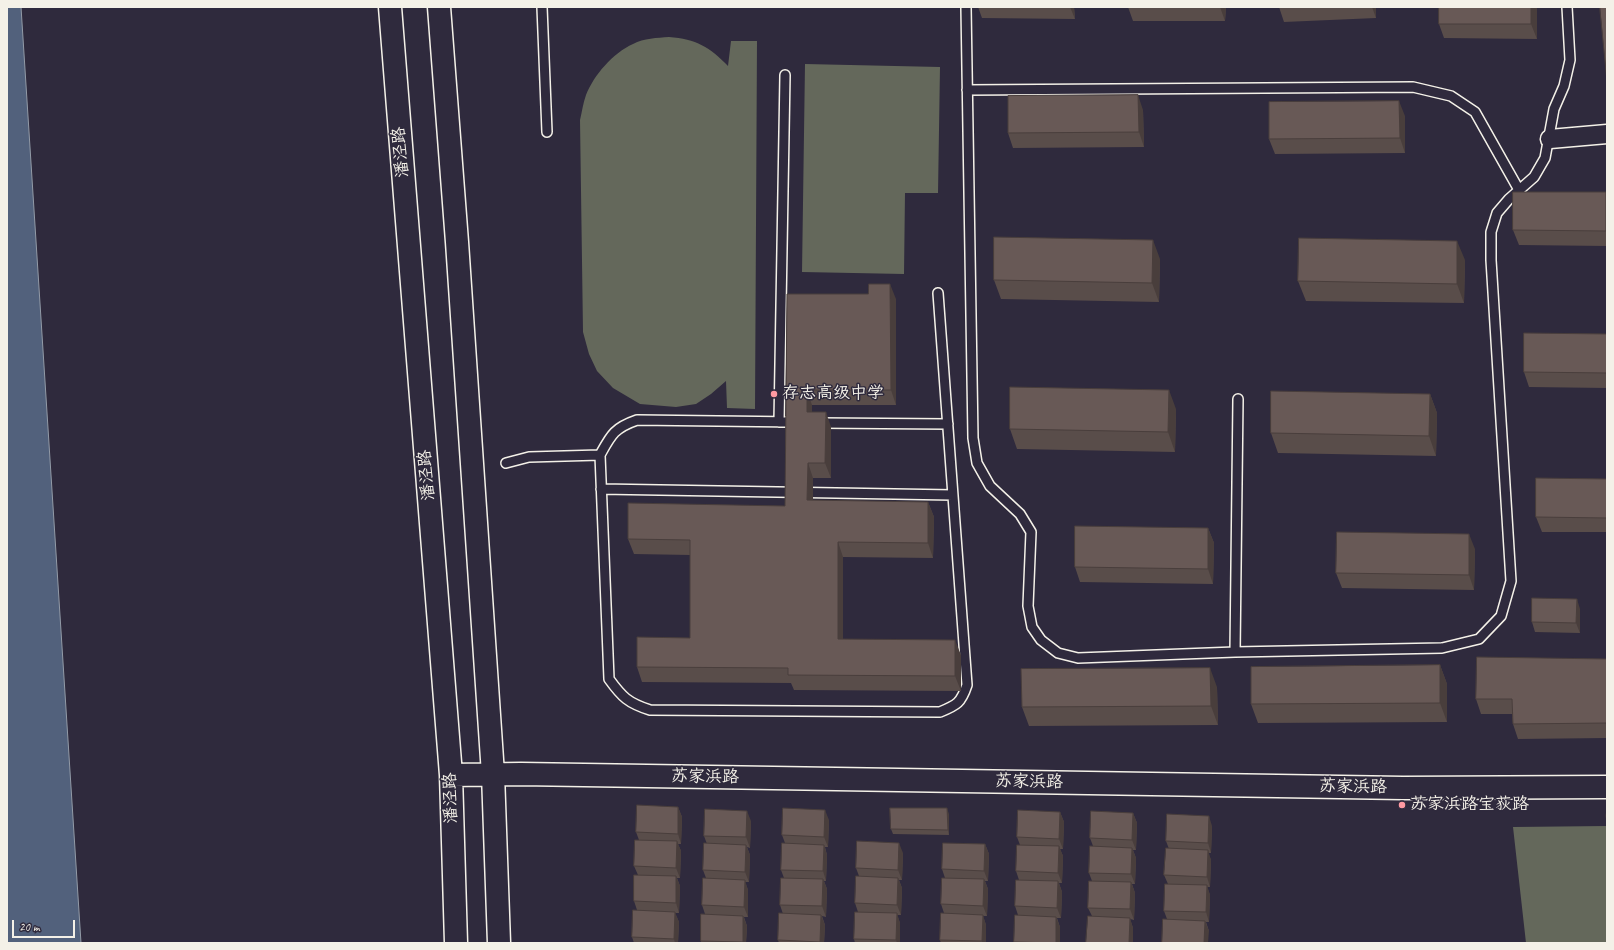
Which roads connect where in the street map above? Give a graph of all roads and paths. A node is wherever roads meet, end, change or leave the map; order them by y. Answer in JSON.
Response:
{"nodes":[{"id":1,"x":390,"y":7,"type":"edge"},
{"id":2,"x":439,"y":7,"type":"edge"},
{"id":3,"x":542,"y":7,"type":"edge"},
{"id":4,"x":966,"y":7,"type":"edge"},
{"id":5,"x":1567,"y":7,"type":"edge"},
{"id":6,"x":784,"y":75,"type":"dead end"},
{"id":7,"x":967,"y":90,"type":"junction"},
{"id":8,"x":547,"y":132,"type":"dead end"},
{"id":9,"x":1607,"y":134,"type":"edge"},
{"id":10,"x":1550,"y":139,"type":"junction"},
{"id":11,"x":1519,"y":190,"type":"junction"},
{"id":12,"x":938,"y":293,"type":"dead end"},
{"id":13,"x":1238,"y":398,"type":"dead end"},
{"id":14,"x":779,"y":422,"type":"junction"},
{"id":15,"x":948,"y":424,"type":"junction"},
{"id":16,"x":600,"y":455,"type":"junction"},
{"id":17,"x":506,"y":463,"type":"dead end"},
{"id":18,"x":601,"y":489,"type":"junction"},
{"id":19,"x":953,"y":495,"type":"junction"},
{"id":20,"x":1235,"y":652,"type":"junction"},
{"id":21,"x":451,"y":774,"type":"junction"},
{"id":22,"x":493,"y":774,"type":"junction"},
{"id":23,"x":1607,"y":787,"type":"edge"},
{"id":24,"x":456,"y":943,"type":"edge"},
{"id":25,"x":500,"y":943,"type":"edge"}],
"edges":[{"from":1,"to":21,"type":"main road","name":"潘泾路"},
{"from":2,"to":22,"type":"main road"},
{"from":3,"to":8,"type":"lane"},
{"from":4,"to":7,"type":"lane"},
{"from":5,"to":10,"type":"lane"},
{"from":6,"to":14,"type":"lane"},
{"from":7,"to":11,"type":"lane"},
{"from":7,"to":20,"type":"lane"},
{"from":9,"to":10,"type":"street"},
{"from":10,"to":11,"type":"lane"},
{"from":11,"to":20,"type":"lane"},
{"from":12,"to":15,"type":"lane"},
{"from":13,"to":20,"type":"lane"},
{"from":14,"to":15,"type":"lane"},
{"from":14,"to":16,"type":"lane"},
{"from":15,"to":19,"type":"lane"},
{"from":16,"to":17,"type":"lane"},
{"from":16,"to":18,"type":"lane"},
{"from":18,"to":19,"type":"lane"},
{"from":18,"to":19,"type":"lane"},
{"from":21,"to":22,"type":"main road","name":"苏家浜路"},
{"from":21,"to":24,"type":"main road","name":"潘泾路"},
{"from":22,"to":23,"type":"main road","name":"苏家浜路"},
{"from":22,"to":25,"type":"main road"}]}
